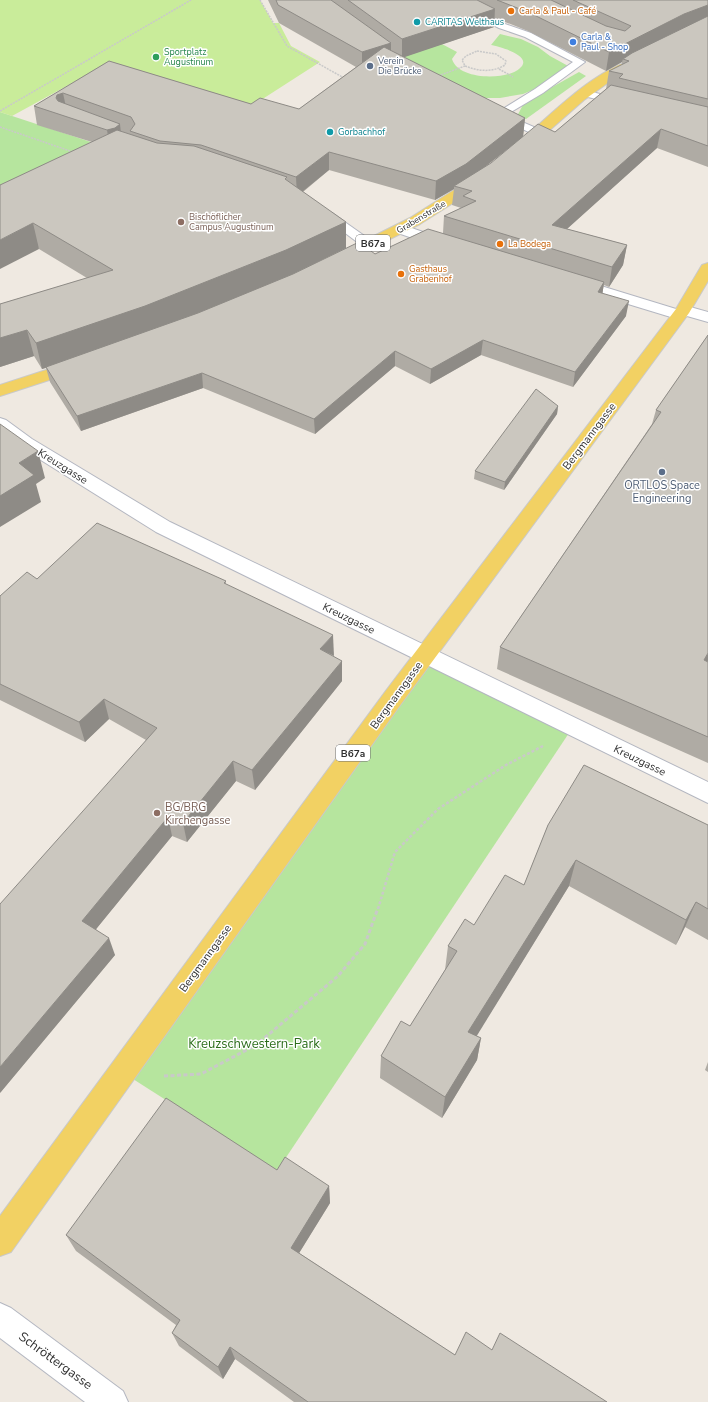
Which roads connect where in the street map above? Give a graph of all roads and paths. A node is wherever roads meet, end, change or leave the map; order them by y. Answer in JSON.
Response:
{"nodes":[{"id":1,"x":191,"y":0,"type":"edge"},
{"id":2,"x":260,"y":0,"type":"edge"},
{"id":3,"x":474,"y":12,"type":"edge"},
{"id":4,"x":644,"y":58,"type":"edge"},
{"id":5,"x":465,"y":66,"type":"junction"},
{"id":6,"x":341,"y":75,"type":"dead end"},
{"id":7,"x":434,"y":78,"type":"edge"},
{"id":8,"x":584,"y":93,"type":"junction"},
{"id":9,"x":632,"y":105,"type":"edge"},
{"id":10,"x":0,"y":111,"type":"edge"},
{"id":11,"x":488,"y":111,"type":"edge"},
{"id":12,"x":498,"y":115,"type":"junction"},
{"id":13,"x":0,"y":127,"type":"edge"},
{"id":14,"x":539,"y":133,"type":"junction"},
{"id":15,"x":79,"y":154,"type":"edge"},
{"id":16,"x":512,"y":154,"type":"edge"},
{"id":17,"x":492,"y":170,"type":"edge"},
{"id":18,"x":319,"y":209,"type":"edge"},
{"id":19,"x":400,"y":230,"type":"junction"},
{"id":20,"x":369,"y":245,"type":"junction"},
{"id":21,"x":461,"y":249,"type":"edge"},
{"id":22,"x":328,"y":265,"type":"edge"},
{"id":23,"x":708,"y":268,"type":"edge"},
{"id":24,"x":557,"y":278,"type":"edge"},
{"id":25,"x":681,"y":312,"type":"junction"},
{"id":26,"x":708,"y":318,"type":"edge"},
{"id":27,"x":89,"y":360,"type":"edge"},
{"id":28,"x":0,"y":391,"type":"edge"},
{"id":29,"x":0,"y":424,"type":"edge"},
{"id":30,"x":425,"y":656,"type":"junction"},
{"id":31,"x":573,"y":727,"type":"junction"},
{"id":32,"x":708,"y":793,"type":"edge"},
{"id":33,"x":122,"y":1072,"type":"junction"},
{"id":34,"x":0,"y":1241,"type":"edge"},
{"id":35,"x":0,"y":1319,"type":"edge"},
{"id":36,"x":112,"y":1402,"type":"edge"}],
"edges":[{"from":1,"to":10,"type":"path"},
{"from":2,"to":6,"type":"path"},
{"from":3,"to":12,"type":"lane"},
{"from":4,"to":8,"type":"main road"},
{"from":5,"to":5,"type":"path"},
{"from":5,"to":7,"type":"path"},
{"from":8,"to":9,"type":"lane"},
{"from":8,"to":14,"type":"main road"},
{"from":11,"to":12,"type":"lane"},
{"from":12,"to":14,"type":"lane"},
{"from":13,"to":15,"type":"path"},
{"from":14,"to":16,"type":"main road"},
{"from":17,"to":19,"type":"main road","name":"Grabenstraße","number":"B67a"},
{"from":18,"to":20,"type":"lane"},
{"from":19,"to":20,"type":"main road","name":"Grabenstraße","number":"B67a"},
{"from":19,"to":21,"type":"street"},
{"from":20,"to":22,"type":"main road","name":"Grabenstraße","number":"B67a"},
{"from":23,"to":25,"type":"main road","name":"Bergmanngasse","number":"B67a"},
{"from":24,"to":25,"type":"street"},
{"from":25,"to":26,"type":"street"},
{"from":25,"to":30,"type":"main road","name":"Bergmanngasse","number":"B67a"},
{"from":27,"to":28,"type":"main road"},
{"from":29,"to":30,"type":"street","name":"Kreuzgasse"},
{"from":30,"to":31,"type":"street","name":"Kreuzgasse"},
{"from":30,"to":33,"type":"main road","name":"Bergmanngasse","number":"B67a"},
{"from":31,"to":32,"type":"street","name":"Kreuzgasse"},
{"from":31,"to":33,"type":"path"},
{"from":33,"to":34,"type":"main road","name":"Bergmanngasse","number":"B67a"},
{"from":35,"to":36,"type":"street","name":"Schröttergasse"}]}
